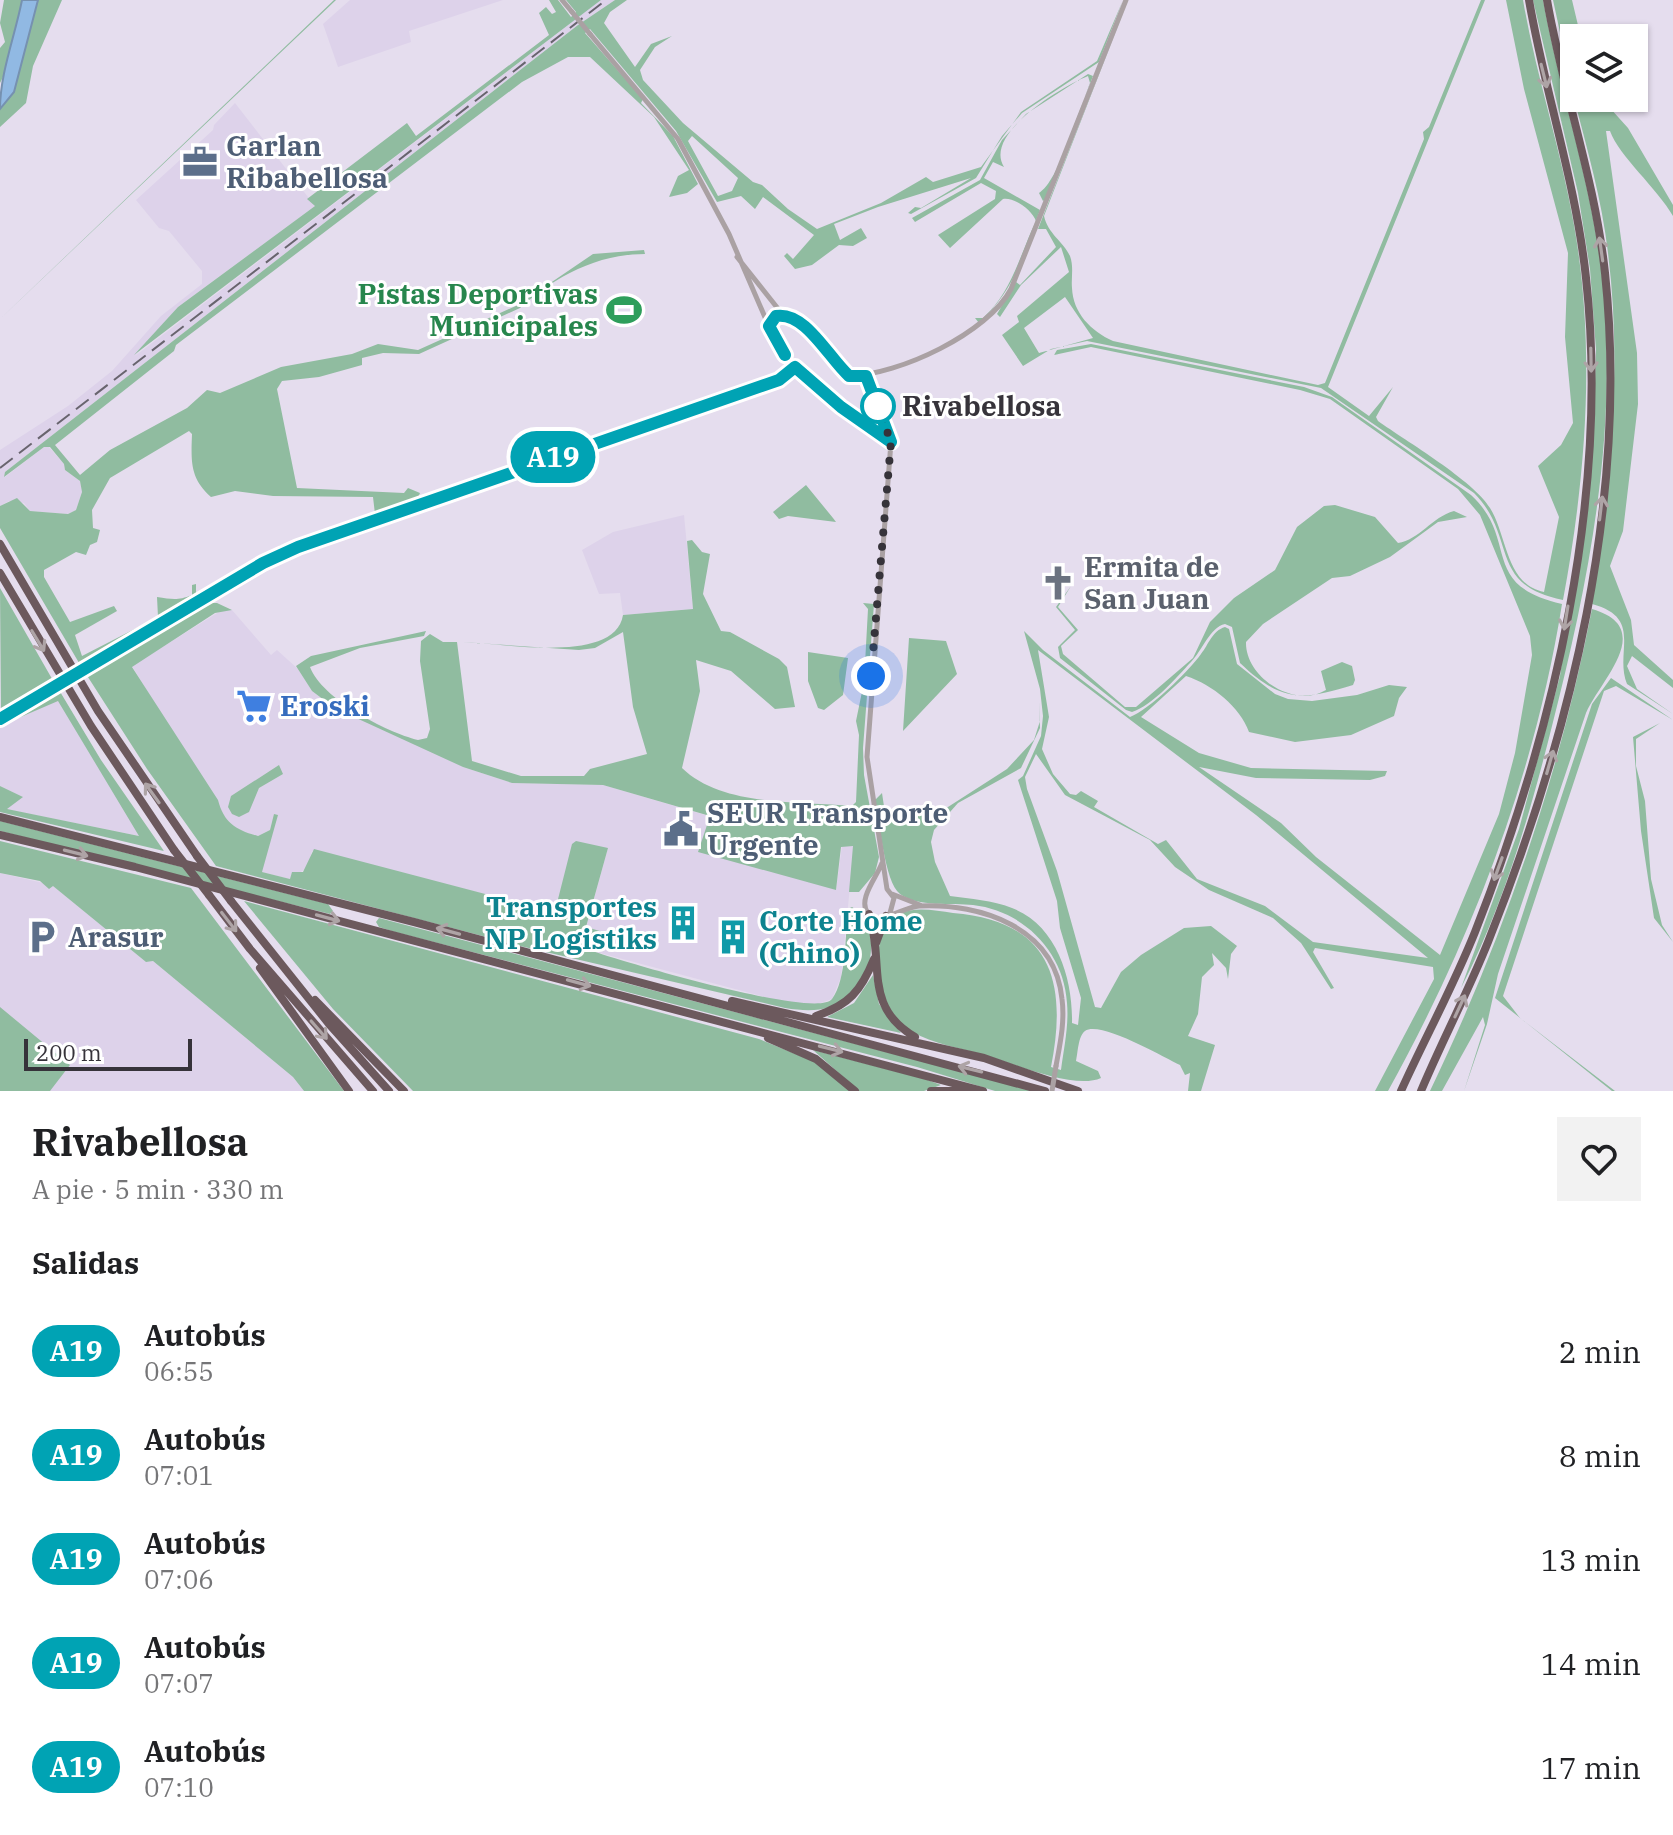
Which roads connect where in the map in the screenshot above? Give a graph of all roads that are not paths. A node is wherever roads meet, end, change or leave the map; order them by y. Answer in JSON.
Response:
{"nodes":[{"id":1,"x":562,"y":0,"type":"edge"},
{"id":2,"x":1126,"y":0,"type":"edge"},
{"id":3,"x":1529,"y":0,"type":"edge"},
{"id":4,"x":1547,"y":0,"type":"edge"},
{"id":5,"x":737,"y":257,"type":"junction"},
{"id":6,"x":795,"y":367,"type":"junction"},
{"id":7,"x":866,"y":376,"type":"junction"},
{"id":8,"x":891,"y":442,"type":"junction"},
{"id":9,"x":0,"y":544,"type":"edge"},
{"id":10,"x":0,"y":573,"type":"edge"},
{"id":11,"x":85,"y":670,"type":"tunnel mouth"},
{"id":12,"x":57,"y":687,"type":"tunnel mouth"},
{"id":13,"x":0,"y":719,"type":"edge"},
{"id":14,"x":0,"y":817,"type":"edge"},
{"id":15,"x":0,"y":835,"type":"edge"},
{"id":16,"x":882,"y":862,"type":"junction"},
{"id":17,"x":870,"y":890,"type":"junction"},
{"id":18,"x":889,"y":891,"type":"junction"},
{"id":19,"x":921,"y":906,"type":"junction"},
{"id":20,"x":869,"y":914,"type":"junction"},
{"id":21,"x":888,"y":915,"type":"junction"},
{"id":22,"x":876,"y":944,"type":"junction"},
{"id":23,"x":250,"y":949,"type":"junction"},
{"id":24,"x":875,"y":958,"type":"junction"},
{"id":25,"x":575,"y":965,"type":"junction"},
{"id":26,"x":300,"y":987,"type":"junction"},
{"id":27,"x":814,"y":1017,"type":"junction"},
{"id":28,"x":753,"y":1029,"type":"junction"},
{"id":29,"x":926,"y":1043,"type":"junction"},
{"id":30,"x":349,"y":1091,"type":"edge"},
{"id":31,"x":373,"y":1091,"type":"edge"},
{"id":32,"x":389,"y":1091,"type":"edge"},
{"id":33,"x":404,"y":1091,"type":"edge"},
{"id":34,"x":855,"y":1091,"type":"edge"},
{"id":35,"x":931,"y":1091,"type":"edge"},
{"id":36,"x":964,"y":1091,"type":"edge"},
{"id":37,"x":983,"y":1091,"type":"edge"},
{"id":38,"x":1045,"y":1091,"type":"edge"},
{"id":39,"x":1052,"y":1091,"type":"edge"},
{"id":40,"x":1078,"y":1091,"type":"edge"},
{"id":41,"x":1398,"y":1091,"type":"edge"},
{"id":42,"x":1419,"y":1091,"type":"edge"}],
"edges":[{"from":1,"to":5,"type":"street","bridge":true},
{"from":2,"to":7,"type":"street"},
{"from":3,"to":41,"type":"highway","one_way":true},
{"from":42,"to":4,"type":"highway","one_way":true},
{"from":5,"to":6,"type":"street"},
{"from":5,"to":7,"type":"street"},
{"from":6,"to":8,"type":"street"},
{"from":6,"to":11,"type":"street"},
{"from":7,"to":8,"type":"street"},
{"from":8,"to":16,"type":"street"},
{"from":26,"to":9,"type":"highway","one_way":true,"bridge":true},
{"from":10,"to":23,"type":"highway","one_way":true,"bridge":true},
{"from":12,"to":13,"type":"street"},
{"from":25,"to":14,"type":"highway","one_way":true},
{"from":15,"to":28,"type":"highway","one_way":true},
{"from":16,"to":17,"type":"street"},
{"from":16,"to":18,"type":"street"},
{"from":17,"to":18,"type":"street"},
{"from":17,"to":20,"type":"street"},
{"from":18,"to":19,"type":"street"},
{"from":18,"to":21,"type":"street"},
{"from":19,"to":21,"type":"street"},
{"from":19,"to":39,"type":"street","bridge":true},
{"from":20,"to":21,"type":"street"},
{"from":20,"to":22,"type":"highway"},
{"from":21,"to":22,"type":"highway"},
{"from":22,"to":24,"type":"highway"},
{"from":23,"to":30,"type":"highway"},
{"from":23,"to":31,"type":"highway","one_way":true},
{"from":24,"to":27,"type":"highway"},
{"from":24,"to":29,"type":"highway"},
{"from":25,"to":27,"type":"highway"},
{"from":38,"to":25,"type":"highway","one_way":true},
{"from":26,"to":32,"type":"highway"},
{"from":26,"to":33,"type":"highway"},
{"from":27,"to":29,"type":"highway"},
{"from":28,"to":34,"type":"highway"},
{"from":28,"to":37,"type":"highway","one_way":true},
{"from":29,"to":40,"type":"highway"},
{"from":35,"to":36,"type":"highway"}]}
